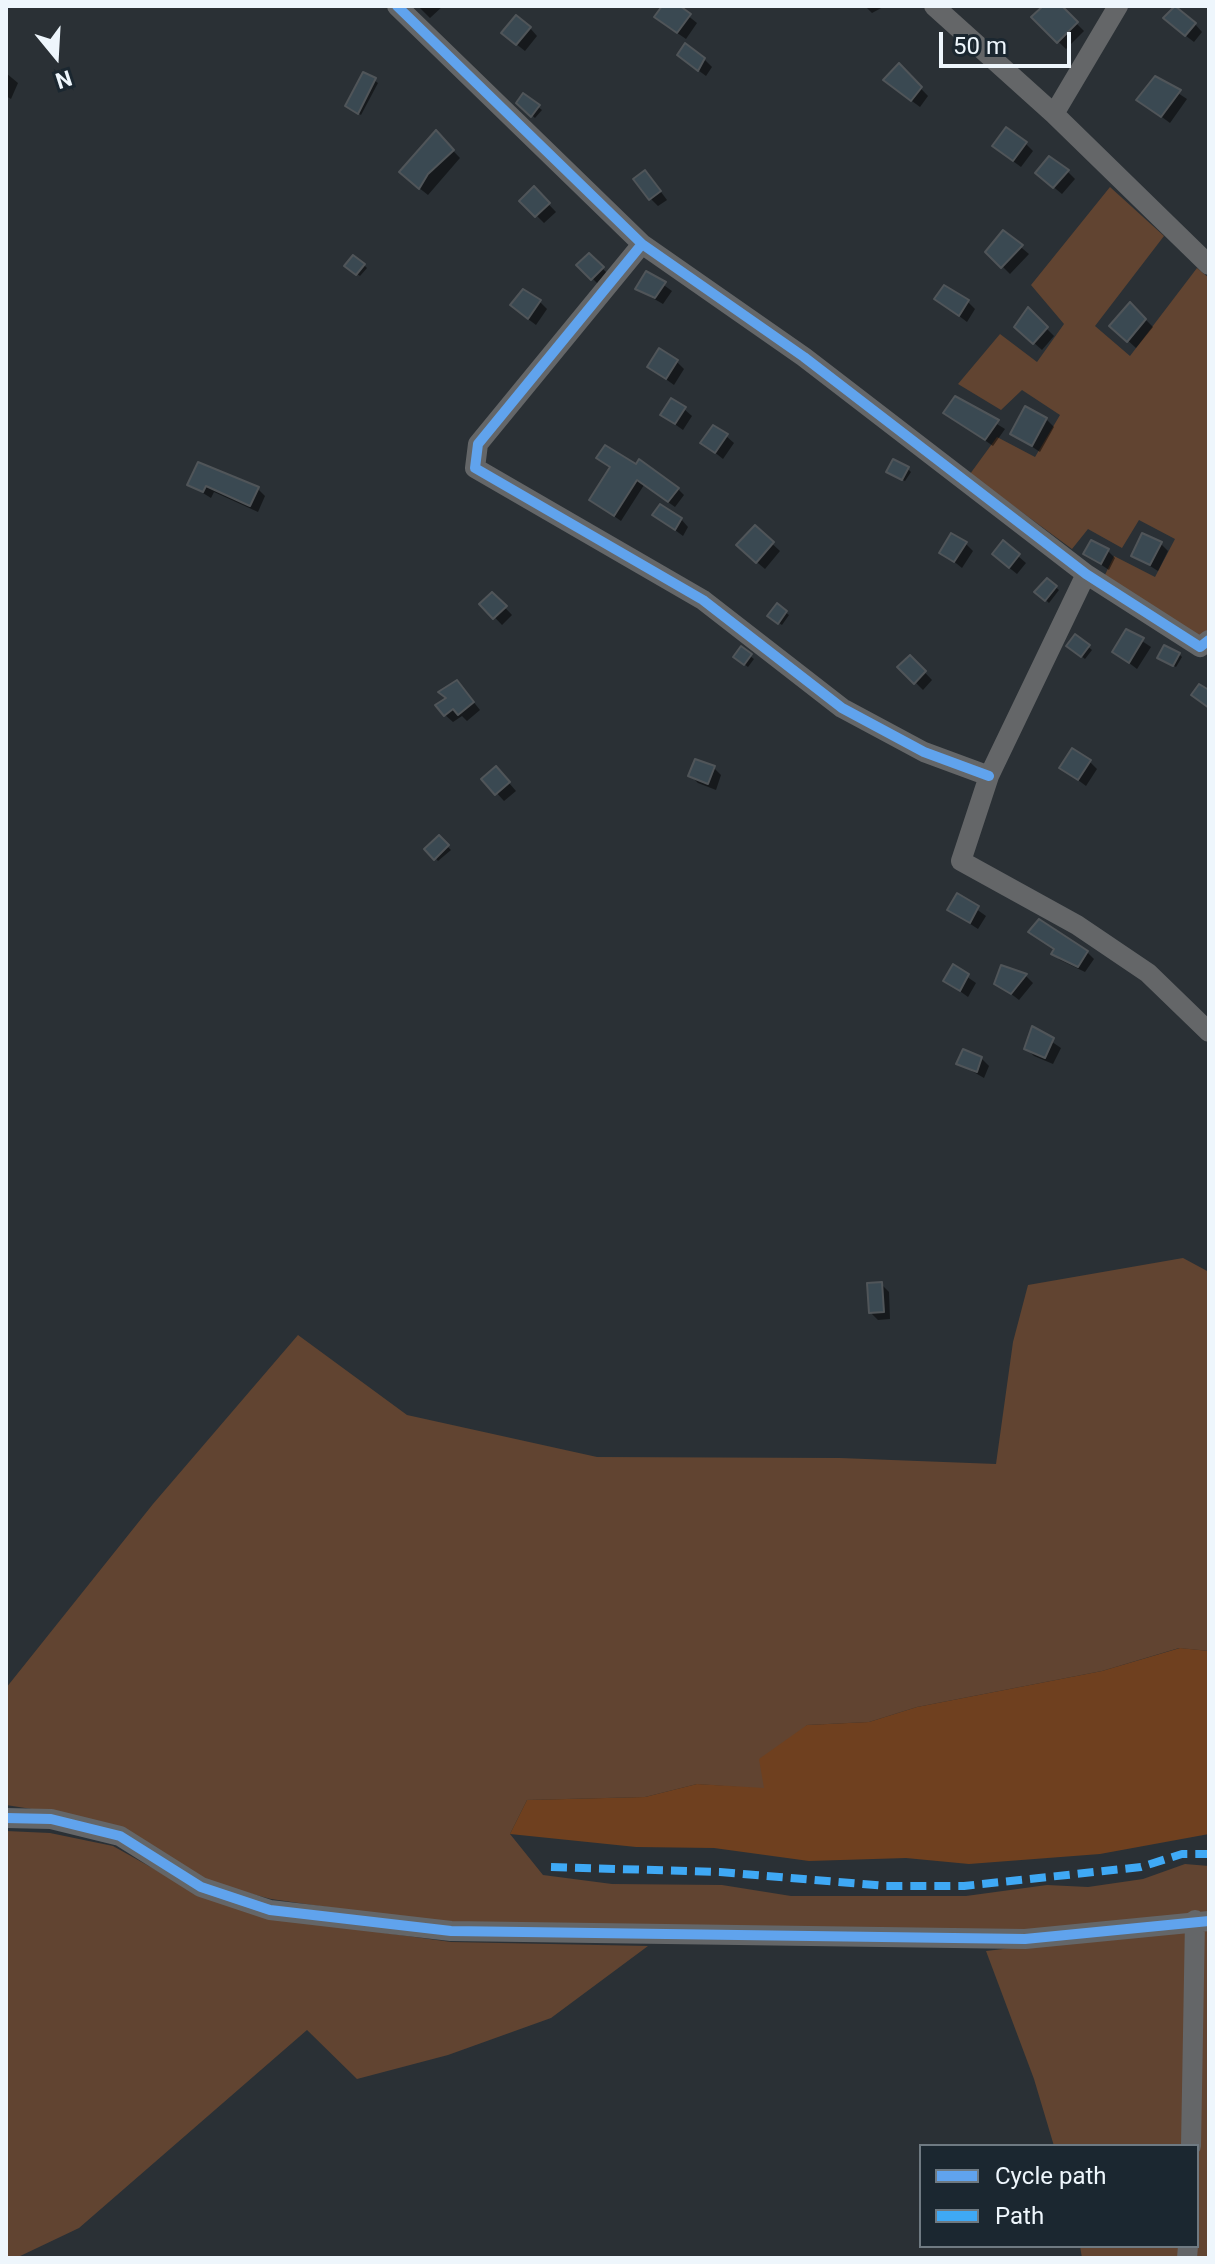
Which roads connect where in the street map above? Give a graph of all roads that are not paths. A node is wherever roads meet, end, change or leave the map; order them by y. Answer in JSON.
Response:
{"nodes":[{"id":1,"x":397,"y":6,"type":"edge"},
{"id":2,"x":934,"y":6,"type":"edge"},
{"id":3,"x":1118,"y":6,"type":"edge"},
{"id":4,"x":1054,"y":114,"type":"junction"},
{"id":5,"x":642,"y":244,"type":"junction"},
{"id":6,"x":1209,"y":265,"type":"edge"},
{"id":7,"x":1086,"y":574,"type":"junction"},
{"id":8,"x":1209,"y":640,"type":"edge"},
{"id":9,"x":989,"y":776,"type":"junction"},
{"id":10,"x":1209,"y":1032,"type":"edge"},
{"id":11,"x":6,"y":1818,"type":"edge"},
{"id":12,"x":1202,"y":1921,"type":"edge"},
{"id":13,"x":1191,"y":2144,"type":"edge"}],
"edges":[{"from":1,"to":5,"type":"street"},
{"from":2,"to":4,"type":"street"},
{"from":3,"to":4,"type":"street"},
{"from":4,"to":6,"type":"street"},
{"from":5,"to":7,"type":"street"},
{"from":5,"to":9,"type":"street"},
{"from":7,"to":8,"type":"street"},
{"from":7,"to":9,"type":"street"},
{"from":9,"to":10,"type":"street"},
{"from":11,"to":12,"type":"street"},
{"from":12,"to":13,"type":"street"}]}
